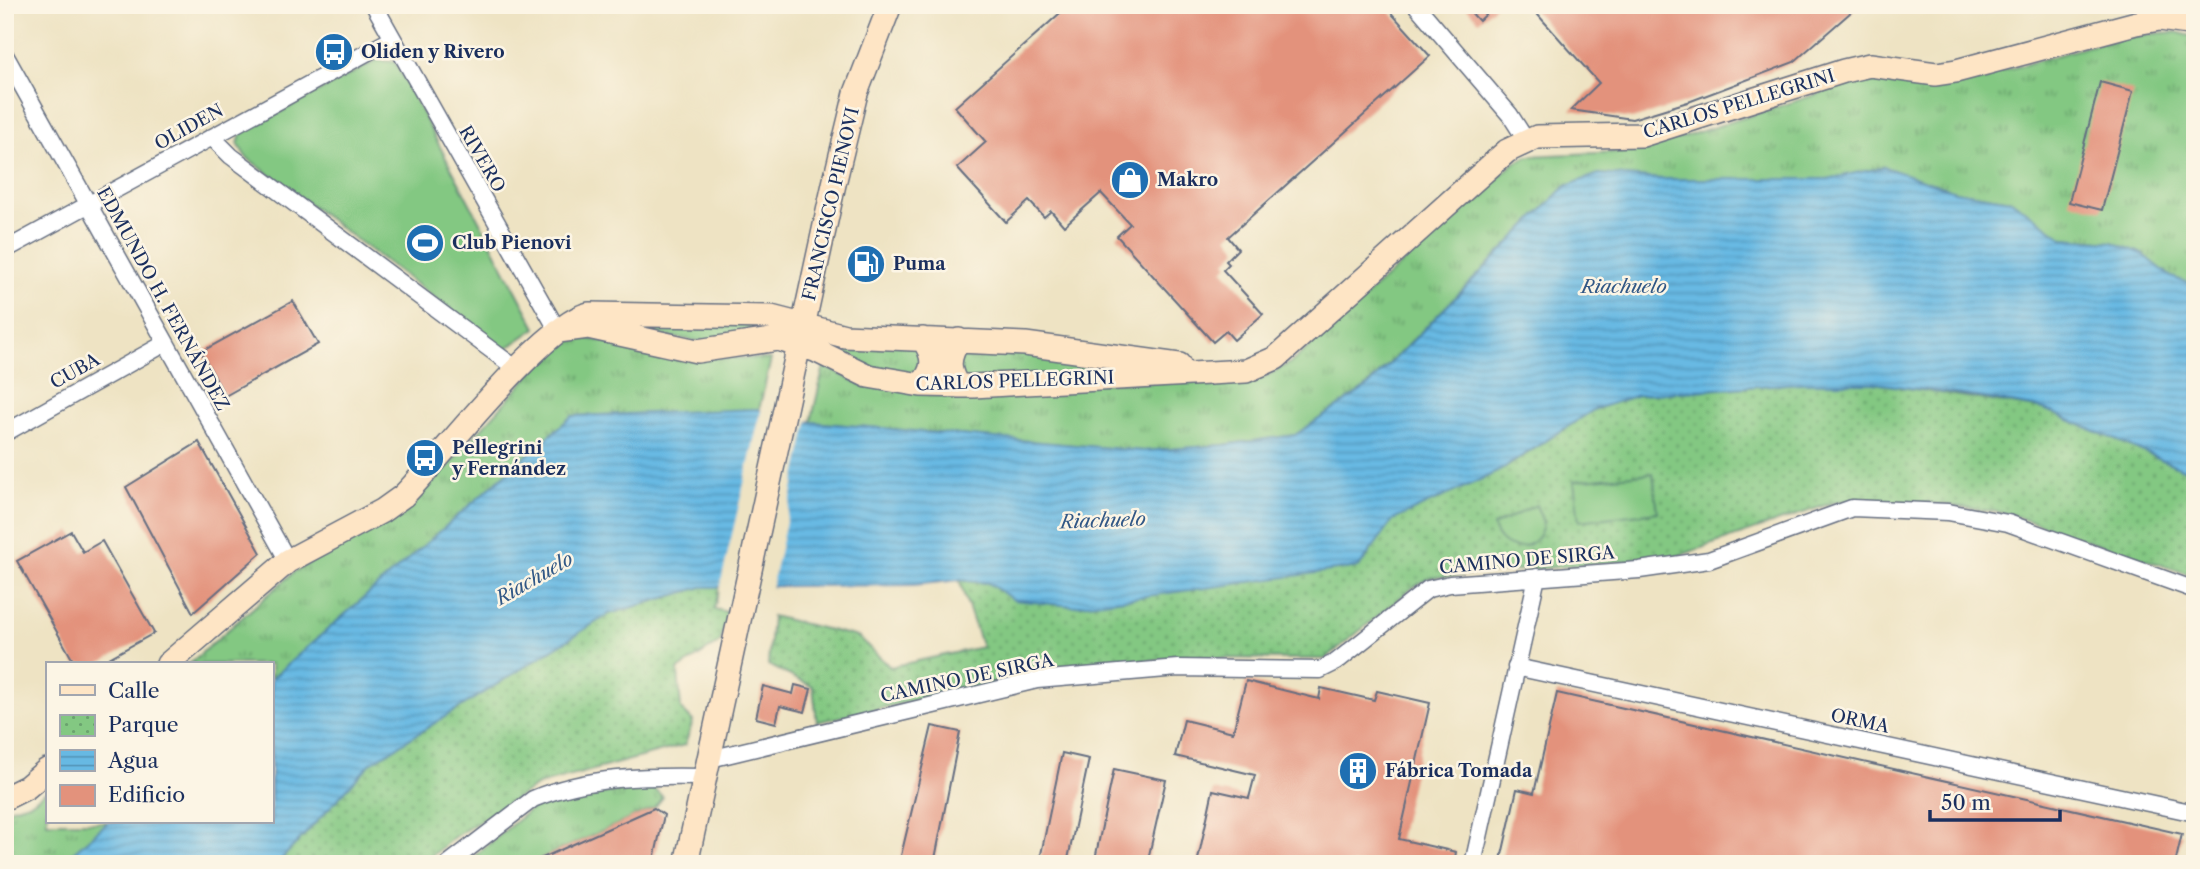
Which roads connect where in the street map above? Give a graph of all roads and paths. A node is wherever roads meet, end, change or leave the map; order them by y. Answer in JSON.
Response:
{"nodes":[{"id":1,"x":374,"y":5,"type":"edge"},
{"id":2,"x":890,"y":5,"type":"edge"},
{"id":3,"x":1416,"y":5,"type":"edge"},
{"id":4,"x":2195,"y":24,"type":"edge"},
{"id":5,"x":392,"y":39,"type":"junction"},
{"id":6,"x":5,"y":55,"type":"edge"},
{"id":7,"x":212,"y":137,"type":"junction"},
{"id":8,"x":1526,"y":140,"type":"junction"},
{"id":9,"x":88,"y":205,"type":"junction"},
{"id":10,"x":5,"y":250,"type":"edge"},
{"id":11,"x":692,"y":317,"type":"junction"},
{"id":12,"x":558,"y":331,"type":"junction"},
{"id":13,"x":800,"y":334,"type":"junction"},
{"id":14,"x":923,"y":339,"type":"junction"},
{"id":15,"x":959,"y":340,"type":"junction"},
{"id":16,"x":164,"y":344,"type":"junction"},
{"id":17,"x":688,"y":350,"type":"junction"},
{"id":18,"x":518,"y":370,"type":"junction"},
{"id":19,"x":1234,"y":373,"type":"junction"},
{"id":20,"x":921,"y":385,"type":"junction"},
{"id":21,"x":958,"y":386,"type":"junction"},
{"id":22,"x":5,"y":433,"type":"edge"},
{"id":23,"x":288,"y":561,"type":"junction"},
{"id":24,"x":1537,"y":577,"type":"junction"},
{"id":25,"x":2195,"y":590,"type":"edge"},
{"id":26,"x":170,"y":662,"type":"edge"},
{"id":27,"x":1516,"y":667,"type":"junction"},
{"id":28,"x":708,"y":768,"type":"junction"},
{"id":29,"x":46,"y":771,"type":"edge"},
{"id":30,"x":5,"y":798,"type":"edge"},
{"id":31,"x":2195,"y":813,"type":"edge"},
{"id":32,"x":448,"y":864,"type":"edge"},
{"id":33,"x":686,"y":864,"type":"edge"},
{"id":34,"x":1473,"y":864,"type":"edge"}],
"edges":[{"from":1,"to":5,"type":"street","name":"RIVERO"},
{"from":2,"to":13,"type":"street","name":"FRANCISCO PIENOVI"},
{"from":3,"to":8,"type":"street"},
{"from":4,"to":8,"type":"street","name":"CARLOS PELLEGRINI"},
{"from":5,"to":7,"type":"street","name":"OLIDEN"},
{"from":5,"to":12,"type":"street","name":"RIVERO"},
{"from":6,"to":9,"type":"street","name":"EDMUNDO H. FERNÁNDEZ"},
{"from":7,"to":9,"type":"street","name":"OLIDEN"},
{"from":7,"to":18,"type":"street"},
{"from":8,"to":19,"type":"street","name":"CARLOS PELLEGRINI"},
{"from":9,"to":10,"type":"street","name":"OLIDEN"},
{"from":9,"to":16,"type":"street","name":"EDMUNDO H. FERNÁNDEZ"},
{"from":11,"to":12,"type":"street","name":"CARLOS PELLEGRINI"},
{"from":11,"to":13,"type":"street","name":"CARLOS PELLEGRINI"},
{"from":11,"to":17,"type":"street"},
{"from":12,"to":17,"type":"street","name":"CARLOS PELLEGRINI"},
{"from":12,"to":18,"type":"street","name":"CARLOS PELLEGRINI"},
{"from":13,"to":14,"type":"street","name":"CARLOS PELLEGRINI"},
{"from":13,"to":17,"type":"street","name":"CARLOS PELLEGRINI"},
{"from":13,"to":20,"type":"street","name":"CARLOS PELLEGRINI"},
{"from":13,"to":28,"type":"street","name":"FRANCISCO PIENOVI"},
{"from":14,"to":15,"type":"street","name":"CARLOS PELLEGRINI"},
{"from":14,"to":20,"type":"street"},
{"from":15,"to":19,"type":"street","name":"CARLOS PELLEGRINI"},
{"from":15,"to":21,"type":"street"},
{"from":16,"to":22,"type":"street","name":"CUBA"},
{"from":16,"to":23,"type":"street","name":"EDMUNDO H. FERNÁNDEZ"},
{"from":18,"to":23,"type":"street","name":"CARLOS PELLEGRINI"},
{"from":19,"to":21,"type":"street","name":"CARLOS PELLEGRINI"},
{"from":20,"to":21,"type":"street","name":"CARLOS PELLEGRINI"},
{"from":23,"to":26,"type":"street","name":"CARLOS PELLEGRINI"},
{"from":24,"to":25,"type":"street","name":"CAMINO DE SIRGA"},
{"from":24,"to":27,"type":"street"},
{"from":24,"to":28,"type":"street","name":"CAMINO DE SIRGA"},
{"from":27,"to":31,"type":"street","name":"ORMA"},
{"from":27,"to":34,"type":"street"},
{"from":28,"to":32,"type":"street","name":"CAMINO DE SIRGA"},
{"from":28,"to":33,"type":"street","name":"FRANCISCO PIENOVI"},
{"from":29,"to":30,"type":"street"}]}
